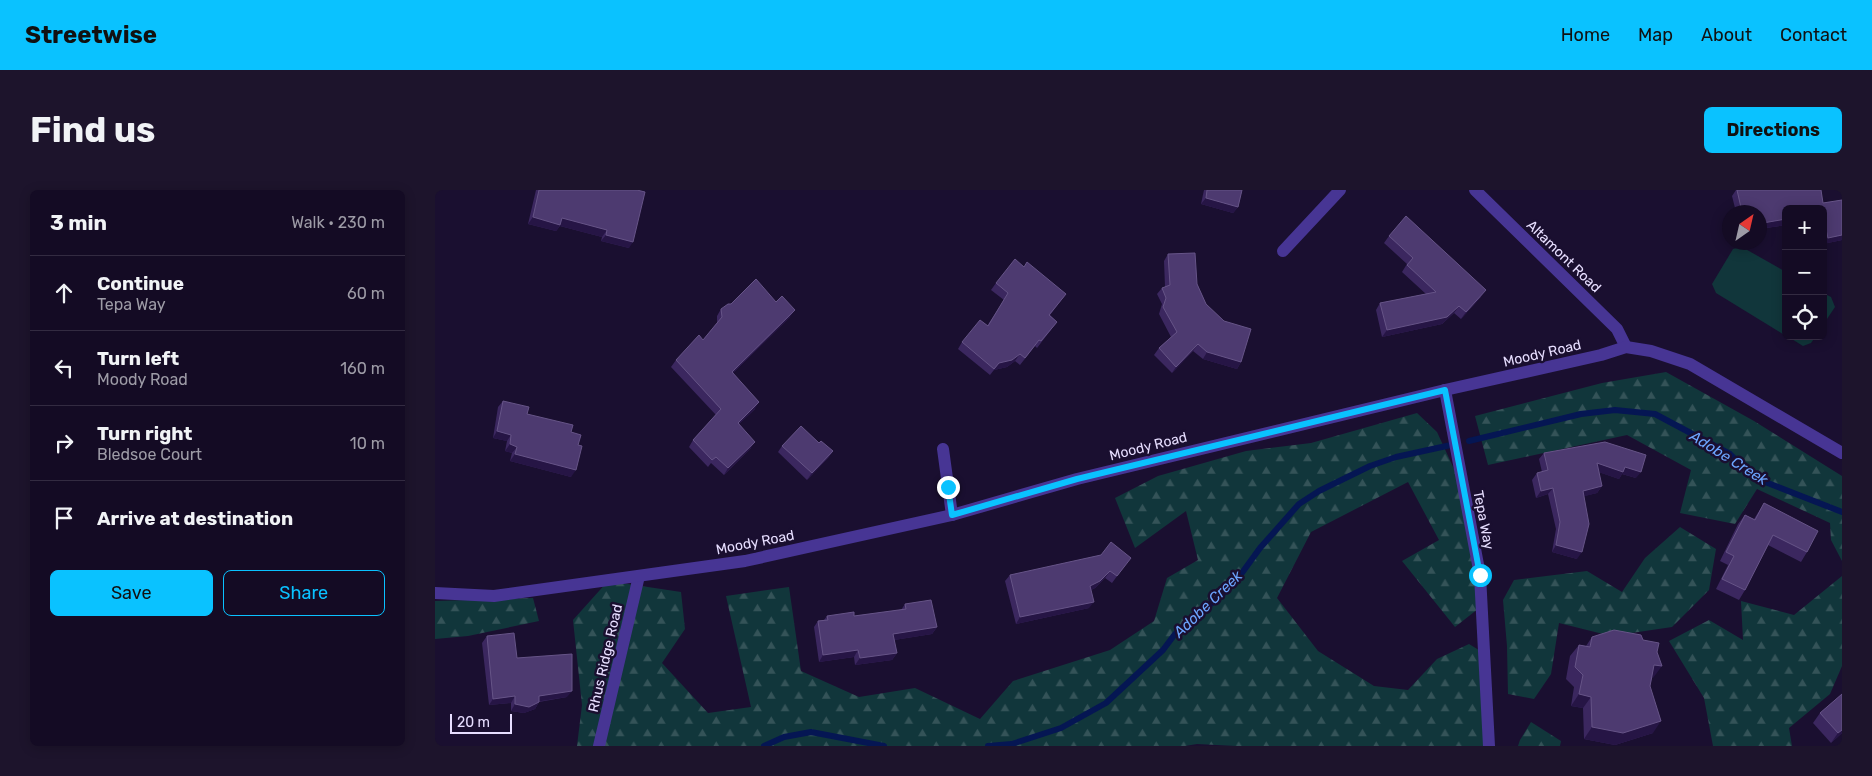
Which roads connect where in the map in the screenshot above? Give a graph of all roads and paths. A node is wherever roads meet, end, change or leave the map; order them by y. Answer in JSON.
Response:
{"nodes":[{"id":1,"x":1340,"y":190,"type":"edge"},
{"id":2,"x":1475,"y":190,"type":"edge"},
{"id":3,"x":1283,"y":251,"type":"dead end"},
{"id":4,"x":1626,"y":347,"type":"junction"},
{"id":5,"x":1445,"y":390,"type":"junction"},
{"id":6,"x":943,"y":450,"type":"dead end"},
{"id":7,"x":1842,"y":453,"type":"edge"},
{"id":8,"x":952,"y":515,"type":"junction"},
{"id":9,"x":639,"y":576,"type":"junction"},
{"id":10,"x":435,"y":593,"type":"edge"},
{"id":11,"x":599,"y":746,"type":"edge"},
{"id":12,"x":1489,"y":746,"type":"edge"}],
"edges":[{"from":1,"to":3,"type":"street"},
{"from":2,"to":4,"type":"street","name":"Altamont Road"},
{"from":4,"to":5,"type":"street","name":"Moody Road"},
{"from":4,"to":7,"type":"street","name":"Moody Road"},
{"from":5,"to":8,"type":"street","name":"Moody Road"},
{"from":5,"to":12,"type":"street","name":"Tepa Way"},
{"from":6,"to":8,"type":"street"},
{"from":8,"to":9,"type":"street","name":"Moody Road"},
{"from":9,"to":10,"type":"street","name":"Moody Road"},
{"from":9,"to":11,"type":"street","name":"Rhus Ridge Road"}]}
